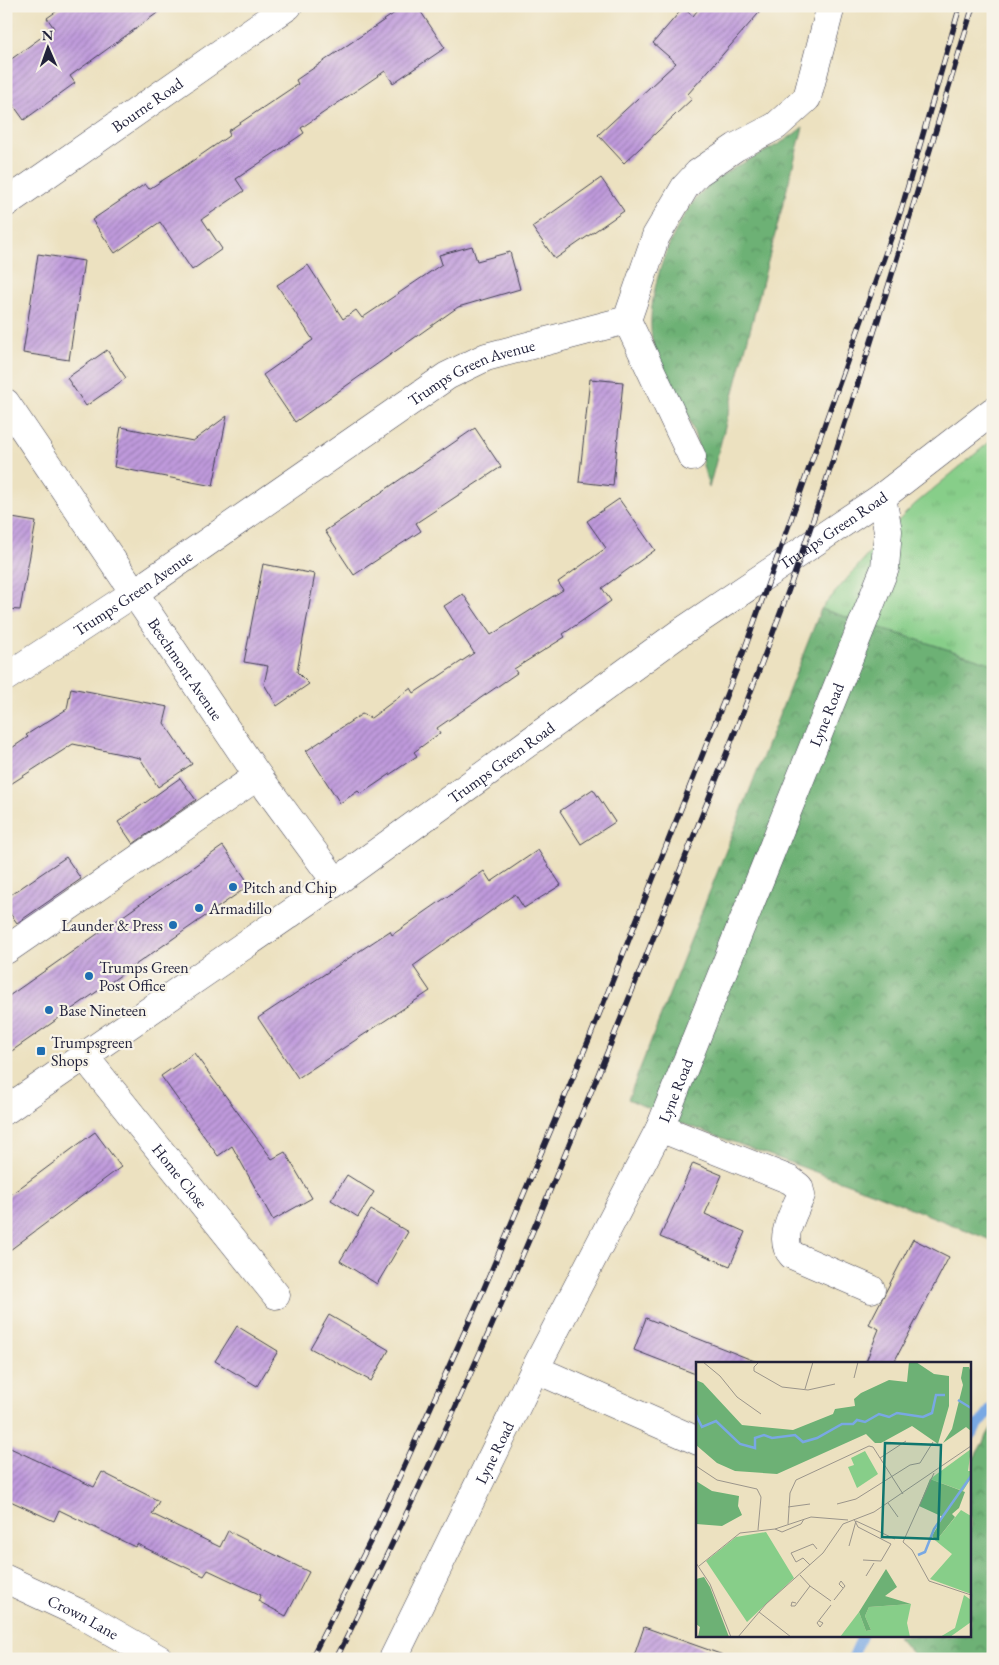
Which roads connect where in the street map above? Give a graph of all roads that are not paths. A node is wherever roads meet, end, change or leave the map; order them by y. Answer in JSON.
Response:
{"nodes":[{"id":1,"x":288,"y":6,"type":"edge"},
{"id":2,"x":830,"y":6,"type":"edge"},
{"id":3,"x":6,"y":202,"type":"edge"},
{"id":4,"x":627,"y":320,"type":"junction"},
{"id":5,"x":6,"y":403,"type":"edge"},
{"id":6,"x":993,"y":411,"type":"edge"},
{"id":7,"x":692,"y":457,"type":"dead end"},
{"id":8,"x":882,"y":497,"type":"junction"},
{"id":9,"x":134,"y":593,"type":"junction"},
{"id":10,"x":6,"y":677,"type":"edge"},
{"id":11,"x":258,"y":776,"type":"junction"},
{"id":12,"x":336,"y":882,"type":"junction"},
{"id":13,"x":6,"y":950,"type":"edge"},
{"id":14,"x":85,"y":1057,"type":"junction"},
{"id":15,"x":6,"y":1110,"type":"edge"},
{"id":16,"x":660,"y":1128,"type":"junction"},
{"id":17,"x":871,"y":1289,"type":"dead end"},
{"id":18,"x":276,"y":1295,"type":"dead end"},
{"id":19,"x":536,"y":1369,"type":"junction"},
{"id":20,"x":696,"y":1440,"type":"edge"},
{"id":21,"x":6,"y":1579,"type":"edge"},
{"id":22,"x":159,"y":1659,"type":"edge"},
{"id":23,"x":393,"y":1659,"type":"edge"}],
"edges":[{"from":1,"to":3,"type":"street","name":"Bourne Road"},
{"from":2,"to":4,"type":"street"},
{"from":4,"to":7,"type":"street"},
{"from":4,"to":9,"type":"street","name":"Trumps Green Avenue"},
{"from":5,"to":9,"type":"street","name":"Beechmont Avenue"},
{"from":6,"to":8,"type":"street","name":"Trumps Green Road"},
{"from":8,"to":12,"type":"street","name":"Trumps Green Road"},
{"from":8,"to":16,"type":"street","name":"Lyne Road"},
{"from":9,"to":10,"type":"street","name":"Trumps Green Avenue"},
{"from":9,"to":11,"type":"street","name":"Beechmont Avenue"},
{"from":11,"to":12,"type":"street","name":"Beechmont Avenue"},
{"from":11,"to":13,"type":"street"},
{"from":12,"to":14,"type":"street","name":"Trumps Green Road"},
{"from":14,"to":15,"type":"street","name":"Trumps Green Road"},
{"from":14,"to":18,"type":"street","name":"Home Close"},
{"from":16,"to":17,"type":"street"},
{"from":16,"to":19,"type":"street","name":"Lyne Road"},
{"from":19,"to":20,"type":"street"},
{"from":19,"to":23,"type":"street","name":"Lyne Road"},
{"from":21,"to":22,"type":"street","name":"Crown Lane"}]}
